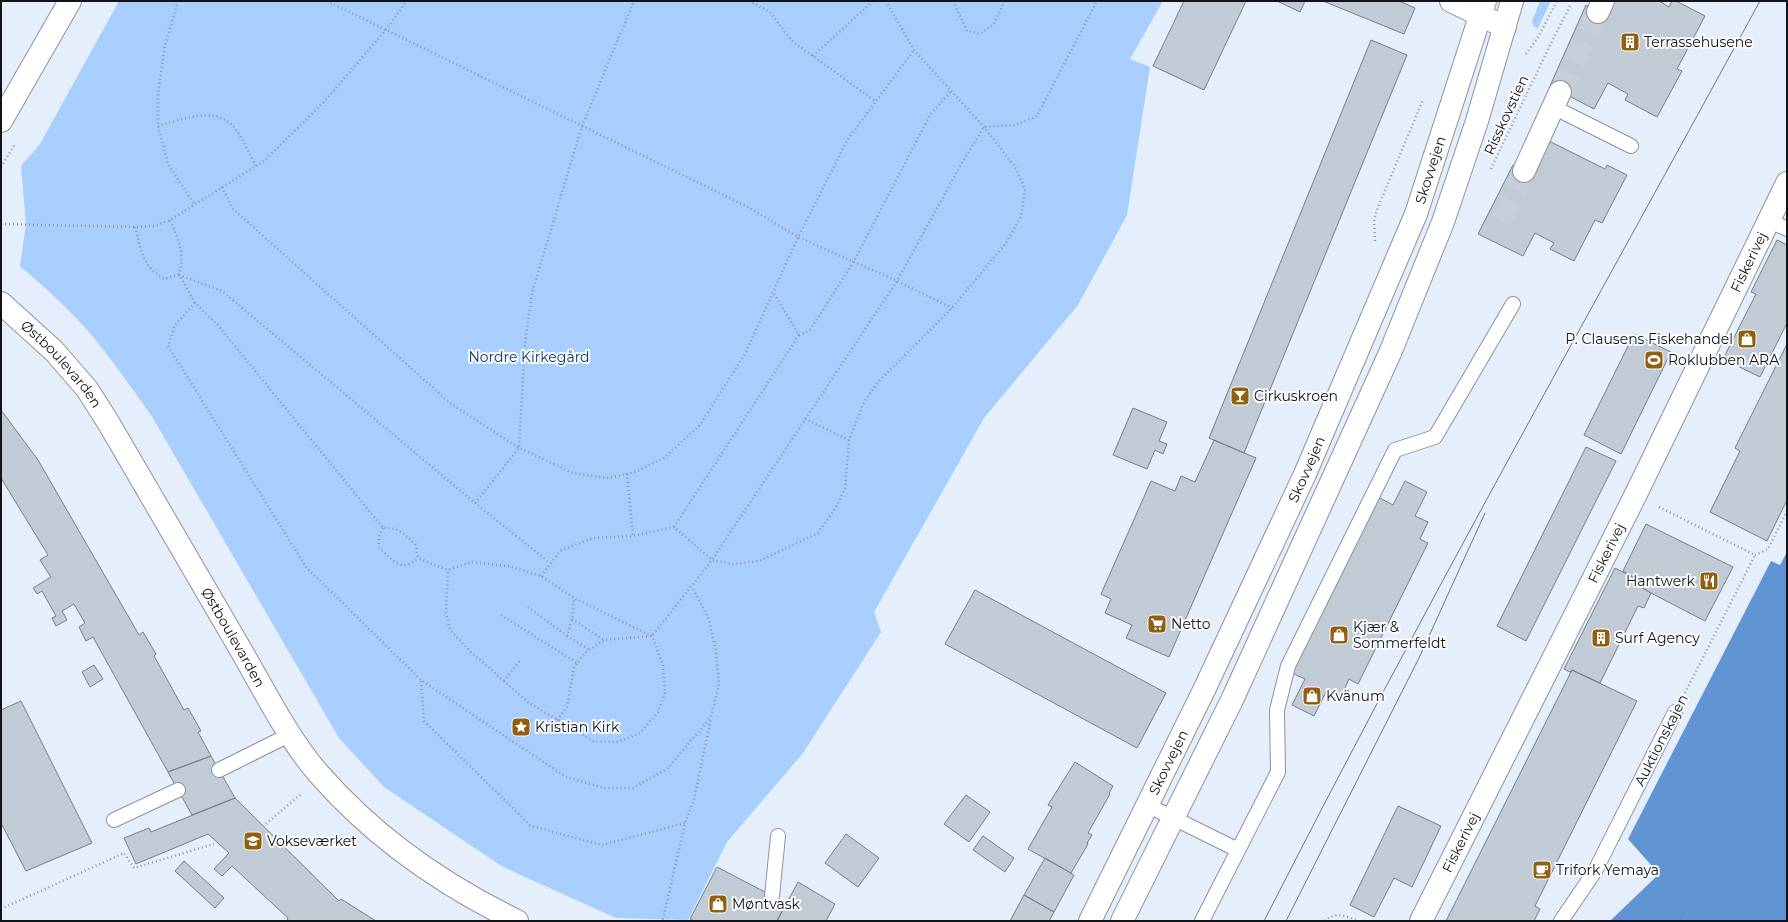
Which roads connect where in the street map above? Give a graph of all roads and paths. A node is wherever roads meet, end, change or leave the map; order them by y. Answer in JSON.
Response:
{"nodes":[{"id":1,"x":70,"y":1,"type":"edge"},
{"id":2,"x":178,"y":1,"type":"edge"},
{"id":3,"x":327,"y":1,"type":"edge"},
{"id":4,"x":407,"y":1,"type":"edge"},
{"id":5,"x":634,"y":1,"type":"edge"},
{"id":6,"x":748,"y":1,"type":"edge"},
{"id":7,"x":873,"y":1,"type":"edge"},
{"id":8,"x":886,"y":1,"type":"edge"},
{"id":9,"x":953,"y":1,"type":"edge"},
{"id":10,"x":1005,"y":1,"type":"edge"},
{"id":11,"x":1097,"y":1,"type":"edge"},
{"id":12,"x":1451,"y":1,"type":"edge"},
{"id":13,"x":1512,"y":1,"type":"edge"},
{"id":14,"x":1573,"y":1,"type":"edge"},
{"id":15,"x":1483,"y":8,"type":"edge"},
{"id":16,"x":1505,"y":27,"type":"junction"},
{"id":17,"x":386,"y":30,"type":"junction"},
{"id":18,"x":914,"y":50,"type":"junction"},
{"id":19,"x":812,"y":56,"type":"junction"},
{"id":20,"x":951,"y":91,"type":"junction"},
{"id":21,"x":1424,"y":97,"type":"dead end"},
{"id":22,"x":1557,"y":100,"type":"joint"},
{"id":23,"x":875,"y":101,"type":"junction"},
{"id":24,"x":1,"y":121,"type":"edge"},
{"id":25,"x":158,"y":126,"type":"junction"},
{"id":26,"x":582,"y":126,"type":"junction"},
{"id":27,"x":984,"y":127,"type":"junction"},
{"id":28,"x":1631,"y":146,"type":"dead end"},
{"id":29,"x":256,"y":166,"type":"junction"},
{"id":30,"x":1490,"y":171,"type":"dead end"},
{"id":31,"x":1524,"y":171,"type":"tunnel mouth"},
{"id":32,"x":1787,"y":183,"type":"edge"},
{"id":33,"x":222,"y":188,"type":"junction"},
{"id":34,"x":194,"y":204,"type":"junction"},
{"id":35,"x":170,"y":220,"type":"junction"},
{"id":36,"x":1374,"y":220,"type":"dead end"},
{"id":37,"x":1,"y":224,"type":"edge"},
{"id":38,"x":1778,"y":224,"type":"edge"},
{"id":39,"x":135,"y":227,"type":"junction"},
{"id":40,"x":798,"y":237,"type":"junction"},
{"id":41,"x":854,"y":261,"type":"junction"},
{"id":42,"x":179,"y":274,"type":"junction"},
{"id":43,"x":897,"y":281,"type":"junction"},
{"id":44,"x":773,"y":292,"type":"junction"},
{"id":45,"x":1,"y":303,"type":"edge"},
{"id":46,"x":195,"y":303,"type":"junction"},
{"id":47,"x":1513,"y":304,"type":"dead end"},
{"id":48,"x":952,"y":308,"type":"junction"},
{"id":49,"x":799,"y":335,"type":"junction"},
{"id":50,"x":805,"y":419,"type":"junction"},
{"id":51,"x":849,"y":440,"type":"junction"},
{"id":52,"x":519,"y":448,"type":"junction"},
{"id":53,"x":627,"y":474,"type":"junction"},
{"id":54,"x":1635,"y":496,"type":"junction"},
{"id":55,"x":475,"y":503,"type":"junction"},
{"id":56,"x":1787,"y":511,"type":"edge"},
{"id":57,"x":674,"y":527,"type":"junction"},
{"id":58,"x":383,"y":528,"type":"junction"},
{"id":59,"x":633,"y":536,"type":"junction"},
{"id":60,"x":1755,"y":555,"type":"junction"},
{"id":61,"x":418,"y":558,"type":"junction"},
{"id":62,"x":712,"y":560,"type":"junction"},
{"id":63,"x":550,"y":563,"type":"junction"},
{"id":64,"x":448,"y":570,"type":"junction"},
{"id":65,"x":541,"y":576,"type":"junction"},
{"id":66,"x":692,"y":587,"type":"junction"},
{"id":67,"x":574,"y":598,"type":"junction"},
{"id":68,"x":528,"y":607,"type":"dead end"},
{"id":69,"x":501,"y":614,"type":"dead end"},
{"id":70,"x":572,"y":620,"type":"junction"},
{"id":71,"x":567,"y":636,"type":"junction"},
{"id":72,"x":652,"y":636,"type":"junction"},
{"id":73,"x":604,"y":640,"type":"junction"},
{"id":74,"x":590,"y":650,"type":"junction"},
{"id":75,"x":521,"y":659,"type":"dead end"},
{"id":76,"x":577,"y":663,"type":"junction"},
{"id":77,"x":421,"y":680,"type":"junction"},
{"id":78,"x":504,"y":681,"type":"junction"},
{"id":79,"x":1675,"y":712,"type":"joint"},
{"id":80,"x":711,"y":717,"type":"junction"},
{"id":81,"x":557,"y":720,"type":"junction"},
{"id":82,"x":291,"y":734,"type":"junction"},
{"id":83,"x":219,"y":770,"type":"dead end"},
{"id":84,"x":321,"y":776,"type":"junction"},
{"id":85,"x":178,"y":790,"type":"dead end"},
{"id":86,"x":1148,"y":805,"type":"junction"},
{"id":87,"x":1173,"y":818,"type":"junction"},
{"id":88,"x":114,"y":820,"type":"dead end"},
{"id":89,"x":685,"y":823,"type":"junction"},
{"id":90,"x":266,"y":824,"type":"dead end"},
{"id":91,"x":778,"y":836,"type":"dead end"},
{"id":92,"x":214,"y":844,"type":"dead end"},
{"id":93,"x":1238,"y":850,"type":"junction"},
{"id":94,"x":772,"y":896,"type":"dead end"},
{"id":95,"x":1,"y":909,"type":"edge"},
{"id":96,"x":1690,"y":913,"type":"dead end"},
{"id":97,"x":517,"y":921,"type":"edge"},
{"id":98,"x":667,"y":921,"type":"edge"},
{"id":99,"x":1090,"y":921,"type":"edge"},
{"id":100,"x":1122,"y":921,"type":"edge"},
{"id":101,"x":1202,"y":921,"type":"edge"},
{"id":102,"x":1325,"y":921,"type":"edge"},
{"id":103,"x":1358,"y":921,"type":"edge"},
{"id":104,"x":1421,"y":921,"type":"edge"},
{"id":105,"x":1561,"y":921,"type":"edge"},
{"id":106,"x":1681,"y":921,"type":"edge"}],
"edges":[{"from":1,"to":24,"type":"street"},
{"from":2,"to":25,"type":"path"},
{"from":3,"to":17,"type":"path"},
{"from":4,"to":17,"type":"path"},
{"from":5,"to":26,"type":"path"},
{"from":6,"to":19,"type":"path"},
{"from":7,"to":19,"type":"path"},
{"from":8,"to":18,"type":"path"},
{"from":9,"to":10,"type":"path"},
{"from":11,"to":27,"type":"path"},
{"from":12,"to":15,"type":"street"},
{"from":13,"to":16,"type":"street","name":"Skovvejen"},
{"from":14,"to":30,"type":"path","name":"Risskovstien"},
{"from":15,"to":16,"type":"street"},
{"from":15,"to":86,"type":"street","name":"Skovvejen"},
{"from":16,"to":87,"type":"street","name":"Skovvejen"},
{"from":17,"to":26,"type":"path"},
{"from":17,"to":29,"type":"path"},
{"from":18,"to":20,"type":"path"},
{"from":18,"to":23,"type":"path"},
{"from":19,"to":23,"type":"path"},
{"from":20,"to":27,"type":"path"},
{"from":20,"to":41,"type":"path"},
{"from":21,"to":36,"type":"path"},
{"from":22,"to":28,"type":"lane"},
{"from":22,"to":31,"type":"street"},
{"from":23,"to":40,"type":"path"},
{"from":25,"to":29,"type":"path"},
{"from":25,"to":34,"type":"path"},
{"from":26,"to":40,"type":"path"},
{"from":26,"to":52,"type":"path"},
{"from":27,"to":43,"type":"path"},
{"from":27,"to":48,"type":"path"},
{"from":29,"to":33,"type":"path"},
{"from":32,"to":38,"type":"street","name":"Fiskerivej"},
{"from":33,"to":34,"type":"path"},
{"from":33,"to":52,"type":"path"},
{"from":34,"to":35,"type":"path"},
{"from":35,"to":39,"type":"path"},
{"from":35,"to":42,"type":"path"},
{"from":37,"to":39,"type":"path"},
{"from":38,"to":54,"type":"street","name":"Fiskerivej"},
{"from":39,"to":42,"type":"path"},
{"from":40,"to":41,"type":"path"},
{"from":40,"to":44,"type":"path"},
{"from":41,"to":43,"type":"path"},
{"from":41,"to":49,"type":"path"},
{"from":42,"to":46,"type":"path"},
{"from":42,"to":55,"type":"path"},
{"from":43,"to":48,"type":"path"},
{"from":43,"to":50,"type":"path"},
{"from":44,"to":49,"type":"path"},
{"from":44,"to":53,"type":"path"},
{"from":45,"to":82,"type":"street","name":"Østboulevarden"},
{"from":46,"to":58,"type":"path"},
{"from":46,"to":77,"type":"path"},
{"from":47,"to":93,"type":"lane"},
{"from":48,"to":51,"type":"path"},
{"from":49,"to":57,"type":"path"},
{"from":50,"to":51,"type":"path"},
{"from":50,"to":62,"type":"path"},
{"from":51,"to":62,"type":"path"},
{"from":52,"to":53,"type":"path"},
{"from":52,"to":55,"type":"path"},
{"from":53,"to":59,"type":"path"},
{"from":54,"to":60,"type":"path"},
{"from":54,"to":104,"type":"street","name":"Fiskerivej"},
{"from":55,"to":63,"type":"path"},
{"from":56,"to":60,"type":"path"},
{"from":57,"to":59,"type":"path"},
{"from":57,"to":62,"type":"path"},
{"from":58,"to":61,"type":"path"},
{"from":58,"to":61,"type":"path"},
{"from":59,"to":63,"type":"path"},
{"from":60,"to":79,"type":"path","name":"Auktionskajen"},
{"from":61,"to":64,"type":"path"},
{"from":62,"to":66,"type":"path"},
{"from":63,"to":65,"type":"path"},
{"from":64,"to":65,"type":"path"},
{"from":64,"to":78,"type":"path"},
{"from":65,"to":67,"type":"path"},
{"from":66,"to":72,"type":"path"},
{"from":66,"to":80,"type":"path"},
{"from":67,"to":70,"type":"path"},
{"from":67,"to":72,"type":"path"},
{"from":68,"to":71,"type":"path"},
{"from":69,"to":76,"type":"path"},
{"from":70,"to":71,"type":"path"},
{"from":70,"to":73,"type":"path"},
{"from":71,"to":74,"type":"path"},
{"from":72,"to":73,"type":"path"},
{"from":72,"to":81,"type":"path"},
{"from":73,"to":74,"type":"path"},
{"from":74,"to":76,"type":"path"},
{"from":75,"to":78,"type":"path"},
{"from":76,"to":81,"type":"path"},
{"from":77,"to":80,"type":"path"},
{"from":77,"to":89,"type":"path"},
{"from":78,"to":81,"type":"path"},
{"from":79,"to":105,"type":"lane","name":"Auktionskajen"},
{"from":80,"to":89,"type":"path"},
{"from":82,"to":83,"type":"lane"},
{"from":82,"to":84,"type":"street","name":"Østboulevarden"},
{"from":84,"to":90,"type":"path"},
{"from":84,"to":97,"type":"street","name":"Østboulevarden"},
{"from":85,"to":88,"type":"lane"},
{"from":86,"to":87,"type":"lane"},
{"from":86,"to":99,"type":"street","name":"Skovvejen"},
{"from":87,"to":93,"type":"lane"},
{"from":87,"to":100,"type":"street","name":"Skovvejen"},
{"from":89,"to":98,"type":"path"},
{"from":91,"to":94,"type":"lane"},
{"from":92,"to":95,"type":"path"},
{"from":93,"to":101,"type":"lane"},
{"from":96,"to":106,"type":"path"},
{"from":102,"to":103,"type":"path"}]}
